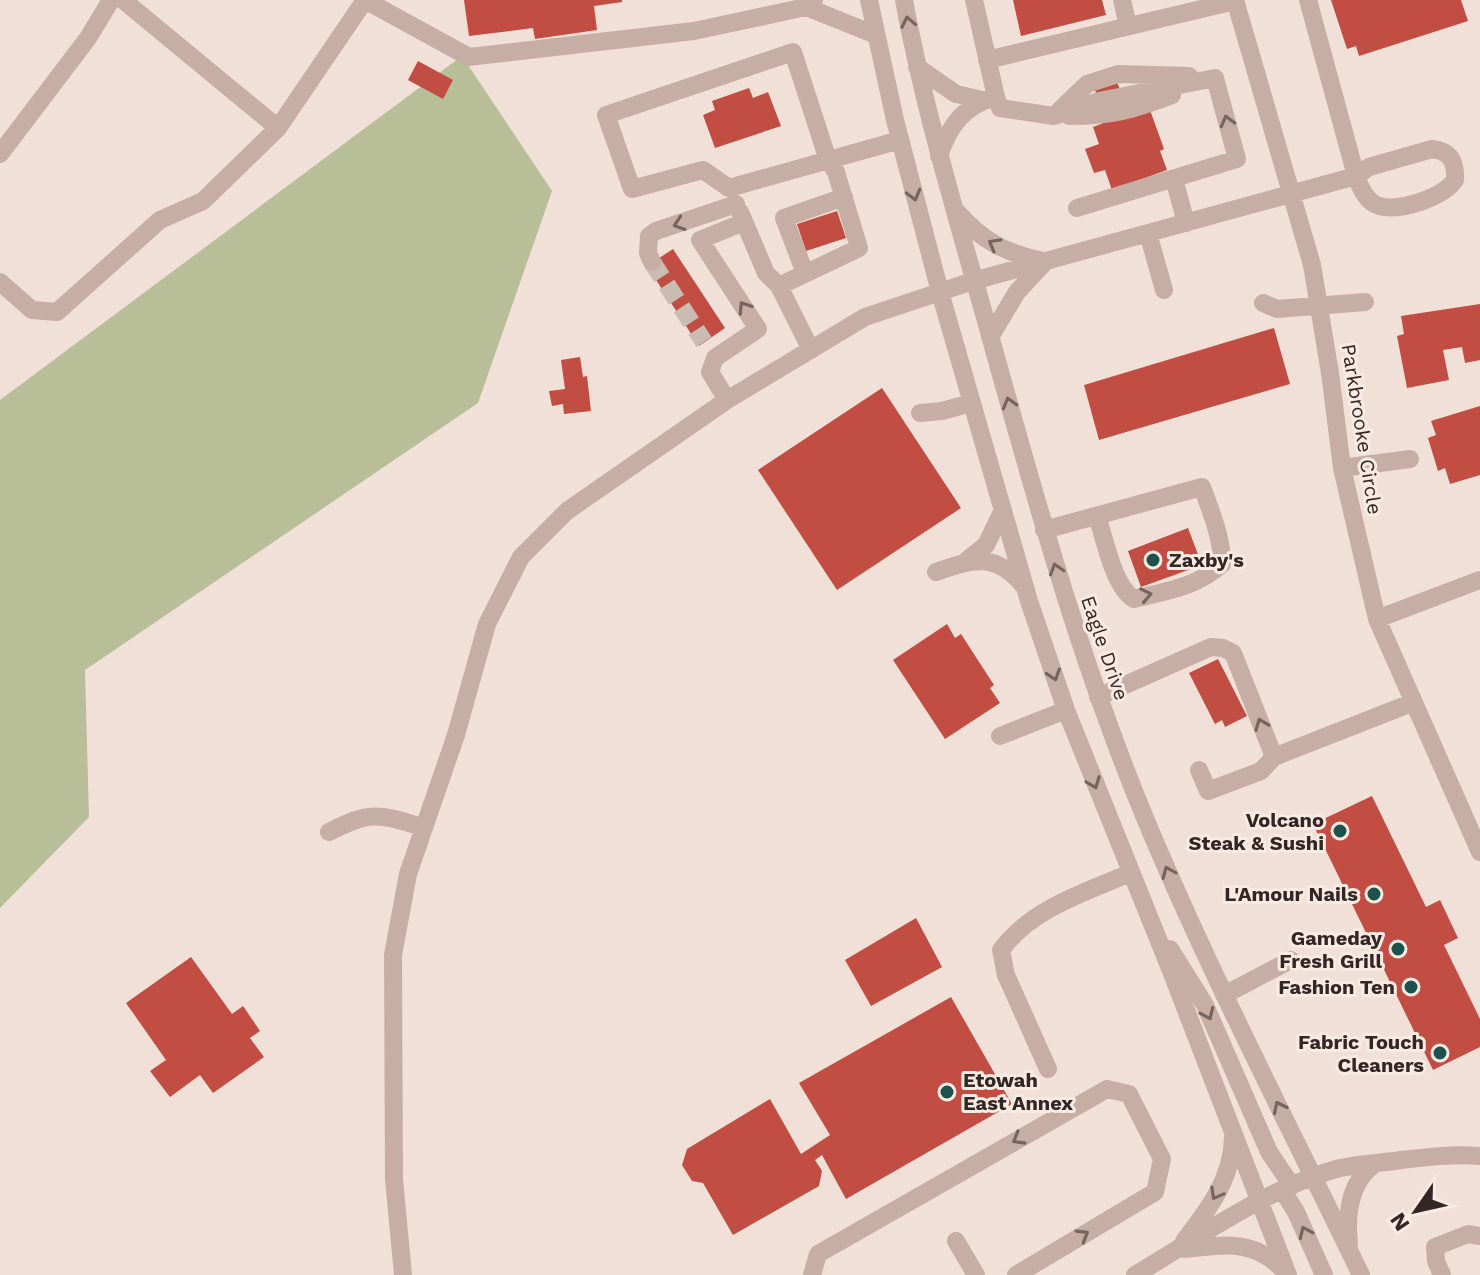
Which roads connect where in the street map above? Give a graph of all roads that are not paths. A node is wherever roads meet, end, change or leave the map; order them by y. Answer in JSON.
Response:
{"nodes":[{"id":1,"x":111,"y":0,"type":"edge"},
{"id":2,"x":123,"y":0,"type":"edge"},
{"id":3,"x":365,"y":0,"type":"edge"},
{"id":4,"x":869,"y":0,"type":"edge"},
{"id":5,"x":904,"y":0,"type":"edge"},
{"id":6,"x":974,"y":0,"type":"edge"},
{"id":7,"x":1122,"y":0,"type":"edge"},
{"id":8,"x":1308,"y":0,"type":"edge"},
{"id":9,"x":1235,"y":1,"type":"edge"},
{"id":10,"x":810,"y":3,"type":"edge"},
{"id":11,"x":1128,"y":26,"type":"junction"},
{"id":12,"x":876,"y":35,"type":"junction"},
{"id":13,"x":987,"y":60,"type":"junction"},
{"id":14,"x":917,"y":67,"type":"junction"},
{"id":15,"x":993,"y":102,"type":"junction"},
{"id":16,"x":278,"y":128,"type":"junction"},
{"id":17,"x":900,"y":140,"type":"junction"},
{"id":18,"x":0,"y":154,"type":"edge"},
{"id":19,"x":939,"y":156,"type":"junction"},
{"id":20,"x":828,"y":160,"type":"junction"},
{"id":21,"x":1356,"y":176,"type":"junction"},
{"id":22,"x":1174,"y":179,"type":"junction"},
{"id":23,"x":1291,"y":194,"type":"junction"},
{"id":24,"x":733,"y":196,"type":"junction"},
{"id":25,"x":844,"y":197,"type":"junction"},
{"id":26,"x":953,"y":207,"type":"junction"},
{"id":27,"x":1077,"y":208,"type":"dead end"},
{"id":28,"x":744,"y":222,"type":"junction"},
{"id":29,"x":1186,"y":223,"type":"junction"},
{"id":30,"x":1148,"y":233,"type":"junction"},
{"id":31,"x":1047,"y":261,"type":"junction"},
{"id":32,"x":652,"y":262,"type":"dead end"},
{"id":33,"x":805,"y":273,"type":"junction"},
{"id":34,"x":973,"y":281,"type":"junction"},
{"id":35,"x":0,"y":282,"type":"edge"},
{"id":36,"x":779,"y":286,"type":"junction"},
{"id":37,"x":1164,"y":290,"type":"dead end"},
{"id":38,"x":940,"y":292,"type":"junction"},
{"id":39,"x":1365,"y":302,"type":"dead end"},
{"id":40,"x":1263,"y":303,"type":"dead end"},
{"id":41,"x":1320,"y":305,"type":"junction"},
{"id":42,"x":990,"y":337,"type":"junction"},
{"id":43,"x":811,"y":350,"type":"junction"},
{"id":44,"x":727,"y":400,"type":"junction"},
{"id":45,"x":971,"y":403,"type":"junction"},
{"id":46,"x":920,"y":413,"type":"dead end"},
{"id":47,"x":1410,"y":459,"type":"dead end"},
{"id":48,"x":1342,"y":468,"type":"junction"},
{"id":49,"x":1003,"y":510,"type":"junction"},
{"id":50,"x":1097,"y":516,"type":"junction"},
{"id":51,"x":1044,"y":530,"type":"junction"},
{"id":52,"x":966,"y":562,"type":"junction"},
{"id":53,"x":936,"y":572,"type":"dead end"},
{"id":54,"x":1480,"y":580,"type":"edge"},
{"id":55,"x":1025,"y":587,"type":"junction"},
{"id":56,"x":1377,"y":619,"type":"junction"},
{"id":57,"x":1098,"y":697,"type":"junction"},
{"id":58,"x":1414,"y":702,"type":"junction"},
{"id":59,"x":1066,"y":710,"type":"junction"},
{"id":60,"x":1000,"y":736,"type":"dead end"},
{"id":61,"x":1274,"y":757,"type":"junction"},
{"id":62,"x":1199,"y":770,"type":"dead end"},
{"id":63,"x":422,"y":827,"type":"junction"},
{"id":64,"x":329,"y":832,"type":"dead end"},
{"id":65,"x":1480,"y":852,"type":"edge"},
{"id":66,"x":1130,"y":873,"type":"junction"},
{"id":67,"x":1152,"y":924,"type":"junction"},
{"id":68,"x":1291,"y":960,"type":"dead end"},
{"id":69,"x":1224,"y":995,"type":"junction"},
{"id":70,"x":1048,"y":1069,"type":"dead end"},
{"id":71,"x":1233,"y":1130,"type":"junction"},
{"id":72,"x":1480,"y":1156,"type":"edge"},
{"id":73,"x":1377,"y":1163,"type":"junction"},
{"id":74,"x":1313,"y":1177,"type":"junction"},
{"id":75,"x":1287,"y":1188,"type":"junction"},
{"id":76,"x":1261,"y":1202,"type":"junction"},
{"id":77,"x":1480,"y":1236,"type":"edge"},
{"id":78,"x":956,"y":1241,"type":"dead end"},
{"id":79,"x":1178,"y":1250,"type":"junction"},
{"id":80,"x":1351,"y":1255,"type":"junction"},
{"id":81,"x":403,"y":1275,"type":"edge"},
{"id":82,"x":812,"y":1275,"type":"edge"},
{"id":83,"x":976,"y":1275,"type":"edge"},
{"id":84,"x":1016,"y":1275,"type":"edge"},
{"id":85,"x":1135,"y":1275,"type":"edge"},
{"id":86,"x":1288,"y":1275,"type":"edge"},
{"id":87,"x":1324,"y":1275,"type":"edge"},
{"id":88,"x":1361,"y":1275,"type":"edge"},
{"id":89,"x":1442,"y":1275,"type":"edge"}],
"edges":[{"from":1,"to":18,"type":"street"},
{"from":2,"to":16,"type":"street"},
{"from":3,"to":10,"type":"street"},
{"from":3,"to":16,"type":"street"},
{"from":4,"to":12,"type":"street"},
{"from":14,"to":5,"type":"street","name":"Eagle Drive","one_way":true},
{"from":6,"to":13,"type":"street"},
{"from":7,"to":11,"type":"street"},
{"from":8,"to":21,"type":"street"},
{"from":9,"to":11,"type":"street"},
{"from":9,"to":23,"type":"street","name":"Parkbrooke Circle"},
{"from":10,"to":12,"type":"street"},
{"from":11,"to":13,"type":"street"},
{"from":12,"to":17,"type":"street"},
{"from":13,"to":15,"type":"street"},
{"from":14,"to":15,"type":"street"},
{"from":14,"to":19,"type":"street","name":"Eagle Drive"},
{"from":15,"to":19,"type":"street"},
{"from":22,"to":15,"type":"street","one_way":true},
{"from":16,"to":35,"type":"street"},
{"from":17,"to":20,"type":"street"},
{"from":17,"to":38,"type":"street","one_way":true},
{"from":19,"to":26,"type":"street","name":"Eagle Drive"},
{"from":20,"to":24,"type":"street"},
{"from":20,"to":24,"type":"street"},
{"from":20,"to":25,"type":"street"},
{"from":21,"to":21,"type":"street"},
{"from":21,"to":23,"type":"street"},
{"from":22,"to":27,"type":"street"},
{"from":22,"to":29,"type":"street"},
{"from":23,"to":29,"type":"street"},
{"from":23,"to":41,"type":"street","name":"Parkbrooke Circle"},
{"from":24,"to":28,"type":"street"},
{"from":24,"to":32,"type":"street","one_way":true},
{"from":25,"to":33,"type":"street"},
{"from":25,"to":33,"type":"street"},
{"from":31,"to":26,"type":"street","one_way":true},
{"from":26,"to":34,"type":"street","name":"Eagle Drive"},
{"from":28,"to":36,"type":"street"},
{"from":44,"to":28,"type":"street","one_way":true},
{"from":29,"to":30,"type":"street"},
{"from":30,"to":31,"type":"street"},
{"from":30,"to":37,"type":"street"},
{"from":31,"to":34,"type":"street"},
{"from":31,"to":42,"type":"street"},
{"from":33,"to":36,"type":"street"},
{"from":34,"to":38,"type":"street"},
{"from":34,"to":42,"type":"street","name":"Eagle Drive"},
{"from":36,"to":43,"type":"street"},
{"from":38,"to":43,"type":"street"},
{"from":38,"to":45,"type":"street"},
{"from":39,"to":41,"type":"street"},
{"from":40,"to":41,"type":"street"},
{"from":41,"to":48,"type":"street","name":"Parkbrooke Circle"},
{"from":51,"to":42,"type":"street","name":"Eagle Drive","one_way":true},
{"from":43,"to":44,"type":"street"},
{"from":44,"to":63,"type":"street"},
{"from":45,"to":46,"type":"street"},
{"from":45,"to":49,"type":"street"},
{"from":47,"to":48,"type":"street"},
{"from":48,"to":56,"type":"street","name":"Parkbrooke Circle"},
{"from":49,"to":52,"type":"street"},
{"from":49,"to":55,"type":"street"},
{"from":50,"to":50,"type":"street","one_way":true},
{"from":50,"to":51,"type":"street"},
{"from":57,"to":51,"type":"street","name":"Eagle Drive","one_way":true},
{"from":52,"to":53,"type":"street"},
{"from":52,"to":55,"type":"street"},
{"from":54,"to":56,"type":"street"},
{"from":55,"to":59,"type":"street","one_way":true},
{"from":56,"to":58,"type":"street","name":"Parkbrooke Circle"},
{"from":61,"to":57,"type":"street","one_way":true},
{"from":69,"to":57,"type":"street","name":"Eagle Drive","one_way":true},
{"from":58,"to":61,"type":"street"},
{"from":58,"to":65,"type":"street","name":"Parkbrooke Circle"},
{"from":59,"to":60,"type":"street"},
{"from":59,"to":66,"type":"street","one_way":true},
{"from":61,"to":62,"type":"street"},
{"from":63,"to":64,"type":"street"},
{"from":63,"to":81,"type":"street"},
{"from":66,"to":67,"type":"street"},
{"from":66,"to":70,"type":"street"},
{"from":67,"to":71,"type":"street"},
{"from":67,"to":75,"type":"street","one_way":true},
{"from":68,"to":69,"type":"street"},
{"from":74,"to":69,"type":"street","name":"Eagle Drive","one_way":true},
{"from":71,"to":76,"type":"street"},
{"from":71,"to":79,"type":"street","one_way":true},
{"from":72,"to":73,"type":"street"},
{"from":73,"to":74,"type":"street"},
{"from":73,"to":80,"type":"street"},
{"from":74,"to":75,"type":"street"},
{"from":74,"to":80,"type":"street","name":"Eagle Drive"},
{"from":75,"to":76,"type":"street"},
{"from":87,"to":75,"type":"street","one_way":true},
{"from":76,"to":79,"type":"street"},
{"from":76,"to":86,"type":"street"},
{"from":77,"to":89,"type":"street"},
{"from":78,"to":83,"type":"street"},
{"from":79,"to":85,"type":"street"},
{"from":79,"to":86,"type":"street"},
{"from":80,"to":88,"type":"street","name":"Eagle Drive"},
{"from":84,"to":82,"type":"street","one_way":true}]}
